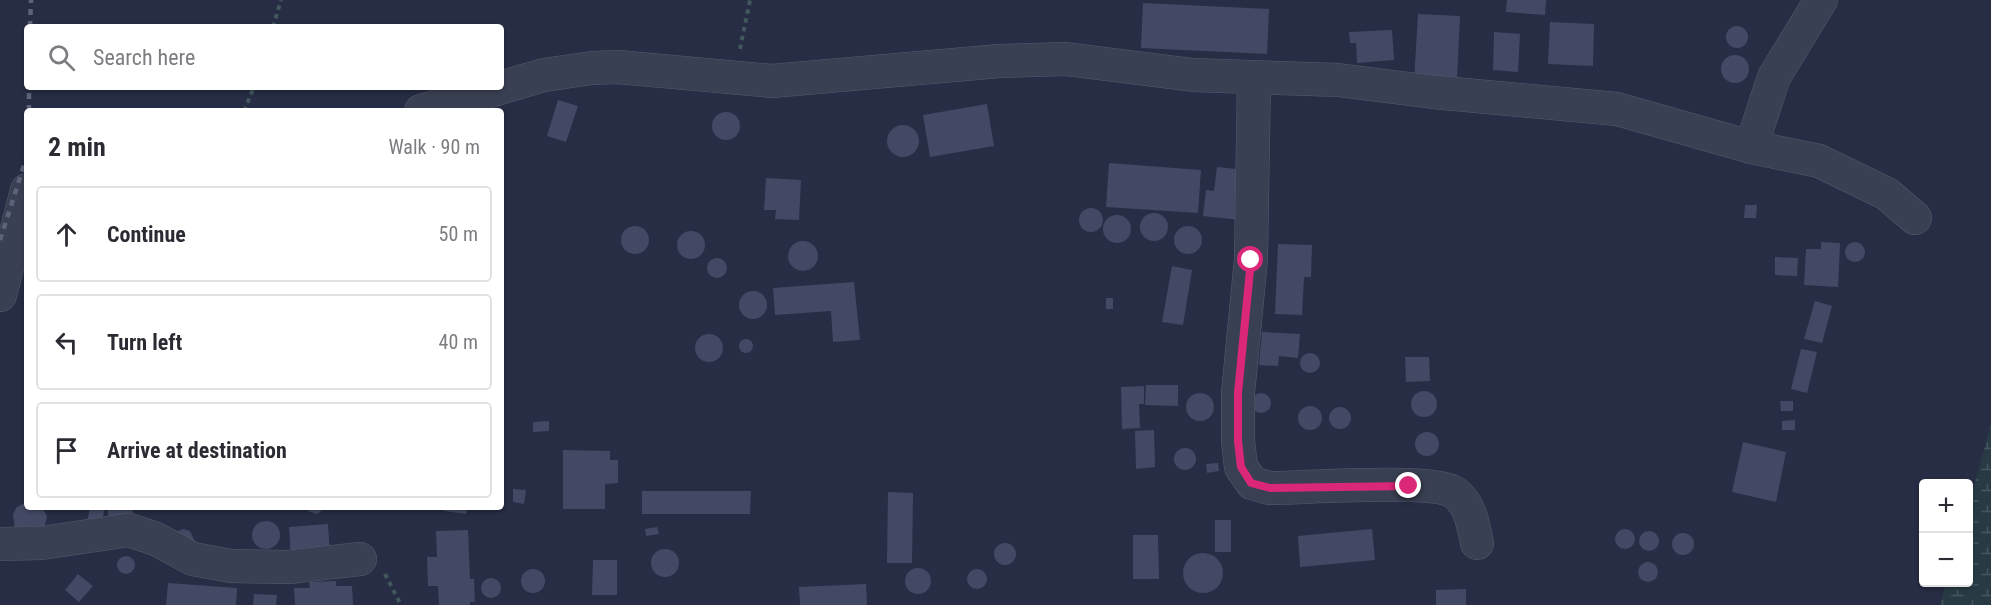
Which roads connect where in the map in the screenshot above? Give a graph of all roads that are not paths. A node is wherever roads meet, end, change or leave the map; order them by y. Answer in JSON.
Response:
{"nodes":[{"id":1,"x":1821,"y":0,"type":"edge"},
{"id":2,"x":1254,"y":78,"type":"junction"},
{"id":3,"x":504,"y":87,"type":"edge"},
{"id":4,"x":493,"y":90,"type":"edge"},
{"id":5,"x":431,"y":108,"type":"edge"},
{"id":6,"x":1751,"y":147,"type":"junction"},
{"id":7,"x":24,"y":202,"type":"edge"},
{"id":8,"x":1915,"y":218,"type":"dead end"},
{"id":9,"x":0,"y":295,"type":"edge"},
{"id":10,"x":1477,"y":543,"type":"dead end"},
{"id":11,"x":0,"y":544,"type":"edge"},
{"id":12,"x":360,"y":559,"type":"dead end"}],
"edges":[{"from":1,"to":6,"type":"street"},
{"from":2,"to":3,"type":"street"},
{"from":2,"to":6,"type":"street"},
{"from":2,"to":10,"type":"street"},
{"from":4,"to":5,"type":"street"},
{"from":6,"to":8,"type":"street"},
{"from":7,"to":9,"type":"street"},
{"from":11,"to":12,"type":"street"}]}
